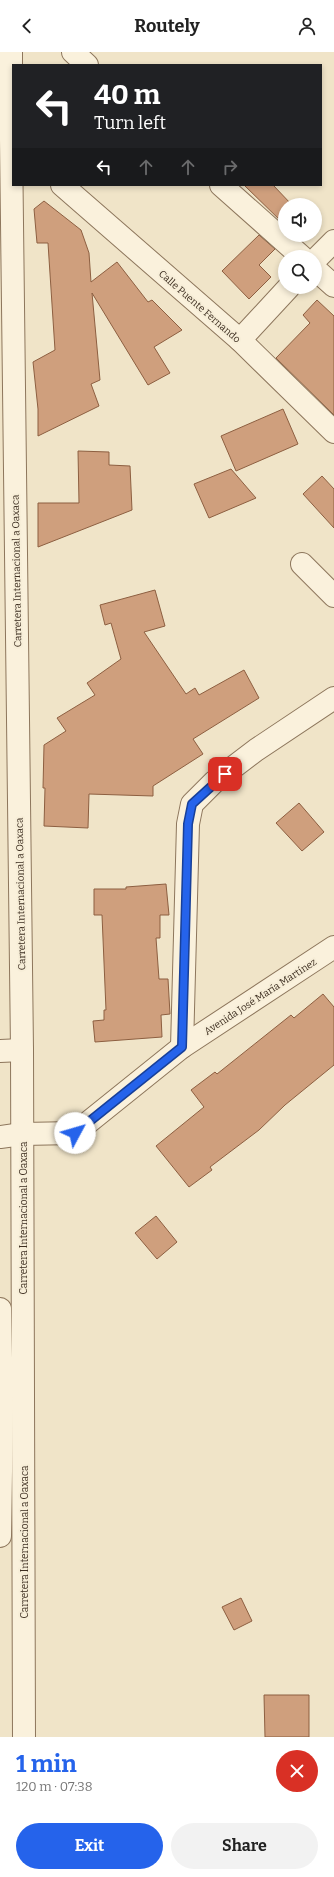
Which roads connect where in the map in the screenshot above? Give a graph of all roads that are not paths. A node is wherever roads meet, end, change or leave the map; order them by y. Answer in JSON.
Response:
{"nodes":[{"id":1,"x":11,"y":52,"type":"edge"},
{"id":2,"x":73,"y":52,"type":"edge"},
{"id":3,"x":86,"y":64,"type":"edge"},
{"id":4,"x":8,"y":138,"type":"edge"},
{"id":5,"x":63,"y":186,"type":"edge"},
{"id":6,"x":222,"y":186,"type":"edge"},
{"id":7,"x":334,"y":242,"type":"edge"},
{"id":8,"x":294,"y":250,"type":"edge"},
{"id":9,"x":322,"y":253,"type":"edge"},
{"id":10,"x":322,"y":275,"type":"edge"},
{"id":11,"x":334,"y":286,"type":"edge"},
{"id":12,"x":283,"y":294,"type":"edge"},
{"id":13,"x":240,"y":340,"type":"junction"},
{"id":14,"x":334,"y":432,"type":"edge"},
{"id":15,"x":302,"y":564,"type":"dead end"},
{"id":16,"x":334,"y":596,"type":"edge"},
{"id":17,"x":334,"y":698,"type":"edge"},
{"id":18,"x":334,"y":947,"type":"edge"},
{"id":19,"x":182,"y":1047,"type":"junction"},
{"id":20,"x":0,"y":1050,"type":"edge"},
{"id":21,"x":22,"y":1050,"type":"junction"},
{"id":22,"x":22,"y":1134,"type":"junction"},
{"id":23,"x":0,"y":1137,"type":"edge"},
{"id":24,"x":0,"y":1309,"type":"edge"},
{"id":25,"x":0,"y":1536,"type":"edge"},
{"id":26,"x":24,"y":1737,"type":"edge"}],
"edges":[{"from":1,"to":4,"type":"street","name":"Carretera Internacional a Oaxaca"},
{"from":2,"to":3,"type":"street"},
{"from":4,"to":21,"type":"street","name":"Carretera Internacional a Oaxaca"},
{"from":5,"to":13,"type":"street","name":"Calle Puente Fernando"},
{"from":6,"to":8,"type":"street"},
{"from":7,"to":9,"type":"street"},
{"from":10,"to":11,"type":"street"},
{"from":12,"to":13,"type":"street"},
{"from":13,"to":14,"type":"street","name":"Calle Puente Fernando"},
{"from":15,"to":16,"type":"street"},
{"from":17,"to":19,"type":"street"},
{"from":18,"to":19,"type":"street","name":"Avenida José María Martínez"},
{"from":19,"to":22,"type":"street","name":"Avenida José María Martínez"},
{"from":20,"to":21,"type":"street"},
{"from":21,"to":22,"type":"street","name":"Carretera Internacional a Oaxaca"},
{"from":22,"to":23,"type":"street","name":"Avenida José María Martínez"},
{"from":22,"to":26,"type":"street","name":"Carretera Internacional a Oaxaca"},
{"from":24,"to":25,"type":"street"}]}
